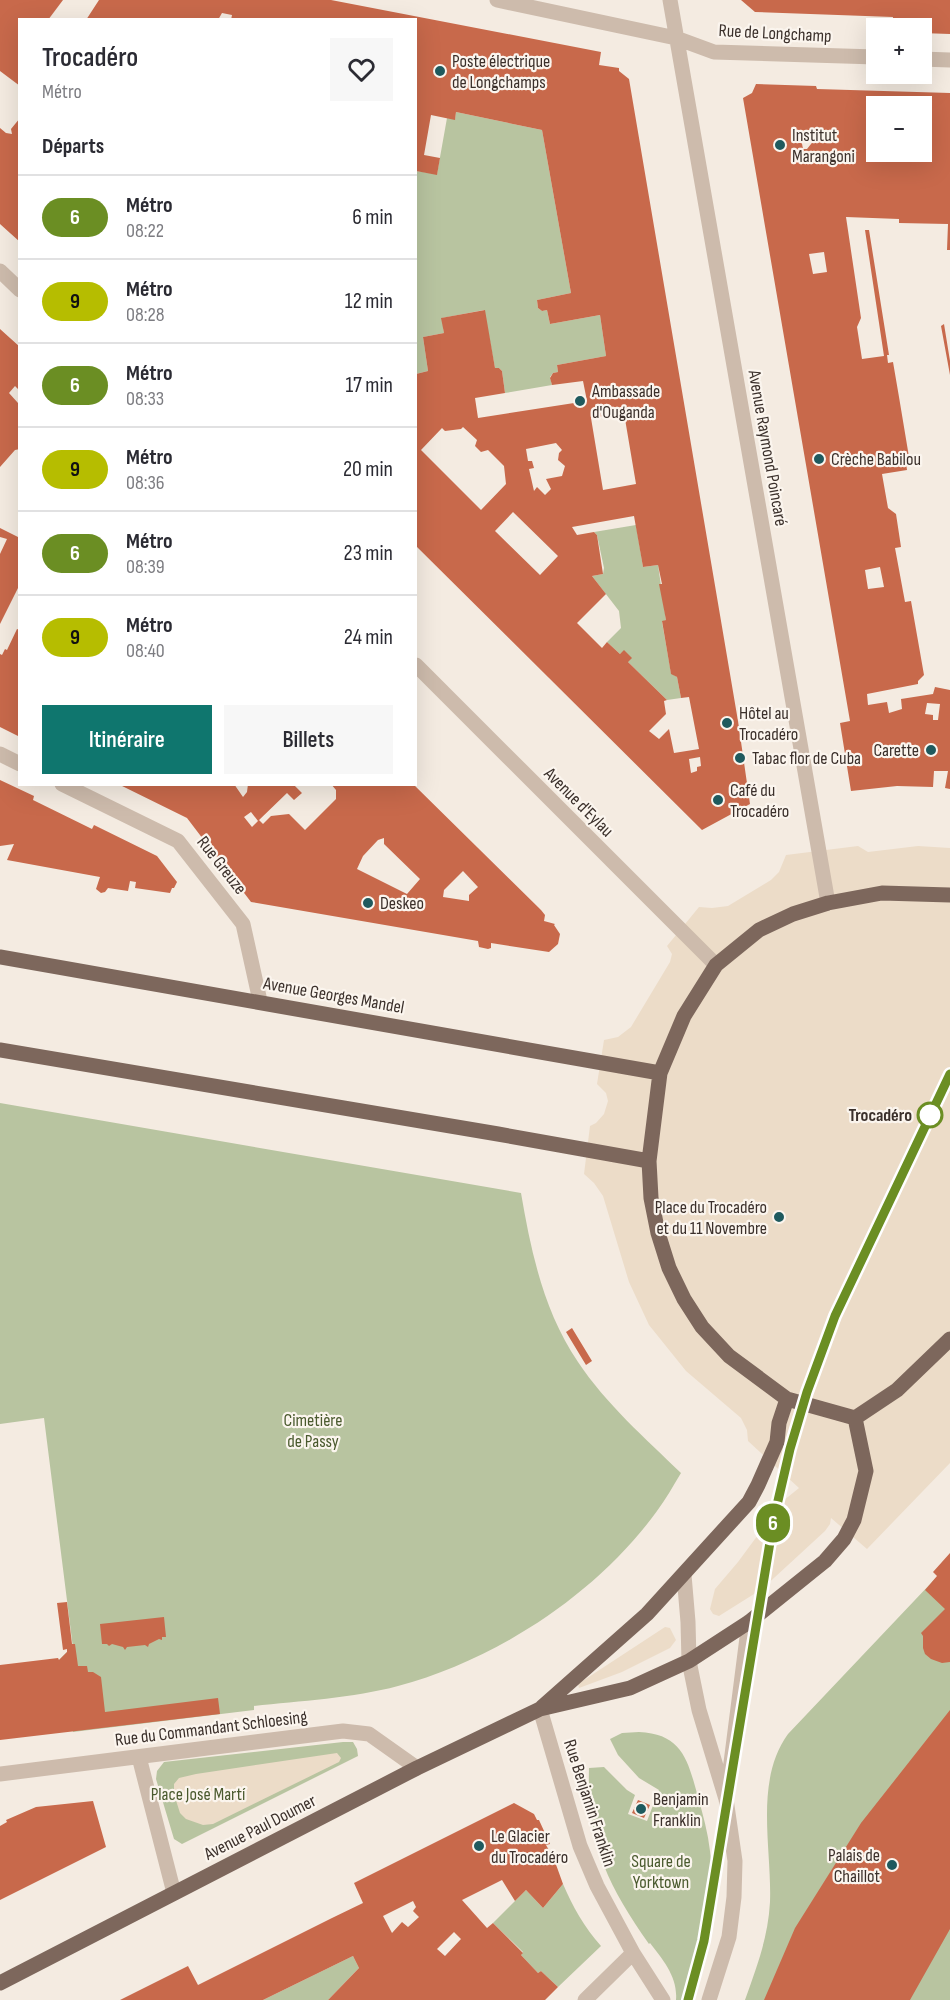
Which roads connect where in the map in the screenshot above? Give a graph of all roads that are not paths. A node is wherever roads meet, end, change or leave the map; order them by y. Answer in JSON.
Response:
{"nodes":[{"id":1,"x":497,"y":0,"type":"edge"},
{"id":2,"x":670,"y":0,"type":"edge"},
{"id":3,"x":676,"y":38,"type":"junction"},
{"id":4,"x":866,"y":57,"type":"edge"},
{"id":5,"x":932,"y":59,"type":"edge"},
{"id":6,"x":950,"y":60,"type":"edge"},
{"id":7,"x":0,"y":271,"type":"edge"},
{"id":8,"x":18,"y":288,"type":"edge"},
{"id":9,"x":417,"y":667,"type":"edge"},
{"id":10,"x":0,"y":754,"type":"edge"},
{"id":11,"x":18,"y":763,"type":"edge"},
{"id":12,"x":66,"y":786,"type":"edge"},
{"id":13,"x":950,"y":895,"type":"edge"},
{"id":14,"x":828,"y":903,"type":"junction"},
{"id":15,"x":0,"y":957,"type":"edge"},
{"id":16,"x":716,"y":965,"type":"junction"},
{"id":17,"x":260,"y":1001,"type":"junction"},
{"id":18,"x":0,"y":1050,"type":"edge"},
{"id":19,"x":660,"y":1073,"type":"junction"},
{"id":20,"x":649,"y":1161,"type":"junction"},
{"id":21,"x":950,"y":1339,"type":"edge"},
{"id":22,"x":787,"y":1399,"type":"junction"},
{"id":23,"x":855,"y":1418,"type":"junction"},
{"id":24,"x":684,"y":1575,"type":"junction"},
{"id":25,"x":749,"y":1622,"type":"junction"},
{"id":26,"x":689,"y":1662,"type":"junction"},
{"id":27,"x":540,"y":1708,"type":"junction"},
{"id":28,"x":139,"y":1757,"type":"junction"},
{"id":29,"x":417,"y":1768,"type":"junction"},
{"id":30,"x":0,"y":1774,"type":"edge"},
{"id":31,"x":726,"y":1799,"type":"junction"},
{"id":32,"x":174,"y":1893,"type":"junction"},
{"id":33,"x":633,"y":1953,"type":"junction"},
{"id":34,"x":0,"y":1983,"type":"edge"},
{"id":35,"x":585,"y":2000,"type":"edge"},
{"id":36,"x":663,"y":2000,"type":"edge"},
{"id":37,"x":709,"y":2000,"type":"edge"}],
"edges":[{"from":1,"to":3,"type":"street","name":"Rue de Longchamp"},
{"from":2,"to":3,"type":"street","name":"Avenue Raymond Poincaré"},
{"from":3,"to":4,"type":"street","name":"Rue de Longchamp"},
{"from":3,"to":14,"type":"street","name":"Avenue Raymond Poincaré"},
{"from":5,"to":6,"type":"street"},
{"from":7,"to":8,"type":"street"},
{"from":9,"to":16,"type":"street","name":"Avenue d'Eylau"},
{"from":10,"to":11,"type":"street"},
{"from":12,"to":17,"type":"street","name":"Rue Greuze"},
{"from":13,"to":14,"type":"main road"},
{"from":14,"to":16,"type":"main road"},
{"from":15,"to":17,"type":"main road","name":"Avenue Georges Mandel"},
{"from":16,"to":19,"type":"main road"},
{"from":17,"to":19,"type":"main road","name":"Avenue Georges Mandel"},
{"from":18,"to":20,"type":"main road"},
{"from":19,"to":20,"type":"main road"},
{"from":20,"to":22,"type":"main road"},
{"from":21,"to":23,"type":"main road"},
{"from":22,"to":23,"type":"main road"},
{"from":22,"to":24,"type":"main road","name":"Avenue Paul Doumer"},
{"from":23,"to":25,"type":"main road","name":"Avenue Paul Doumer"},
{"from":24,"to":26,"type":"street"},
{"from":24,"to":27,"type":"main road","name":"Avenue Paul Doumer"},
{"from":25,"to":26,"type":"main road","name":"Avenue Paul Doumer"},
{"from":25,"to":31,"type":"street"},
{"from":26,"to":27,"type":"main road","name":"Avenue Paul Doumer"},
{"from":26,"to":31,"type":"street"},
{"from":27,"to":29,"type":"main road","name":"Avenue Paul Doumer"},
{"from":27,"to":33,"type":"street","name":"Rue Benjamin Franklin"},
{"from":28,"to":29,"type":"street","name":"Rue du Commandant Schloesing"},
{"from":28,"to":30,"type":"street","name":"Rue du Commandant Schloesing"},
{"from":28,"to":32,"type":"street"},
{"from":29,"to":32,"type":"main road","name":"Avenue Paul Doumer"},
{"from":31,"to":37,"type":"street"},
{"from":32,"to":34,"type":"main road","name":"Avenue Paul Doumer"},
{"from":33,"to":35,"type":"street"},
{"from":33,"to":36,"type":"street","name":"Rue Benjamin Franklin"}]}
